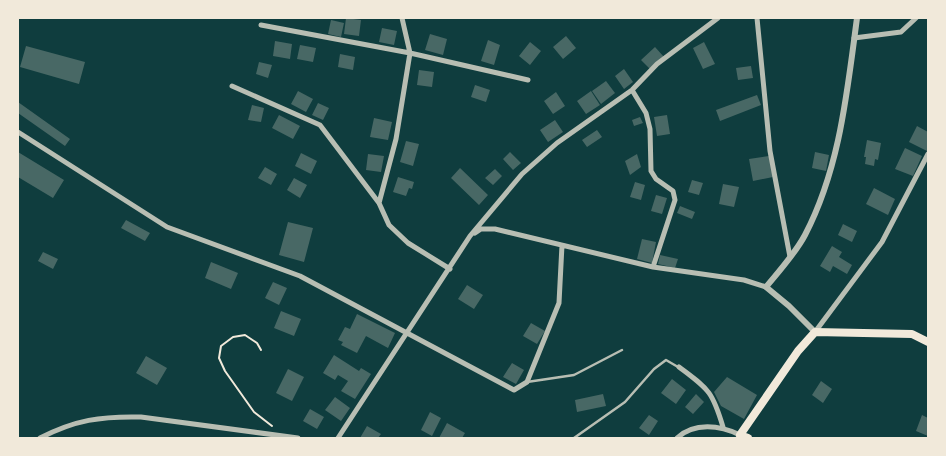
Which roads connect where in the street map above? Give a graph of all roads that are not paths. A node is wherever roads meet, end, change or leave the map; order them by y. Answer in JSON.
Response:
{"nodes":[{"id":1,"x":402,"y":18,"type":"edge"},
{"id":2,"x":718,"y":18,"type":"edge"},
{"id":3,"x":752,"y":18,"type":"edge"},
{"id":4,"x":857,"y":18,"type":"edge"},
{"id":5,"x":916,"y":18,"type":"edge"},
{"id":6,"x":757,"y":20,"type":"edge"},
{"id":7,"x":261,"y":24,"type":"dead end"},
{"id":8,"x":854,"y":38,"type":"junction"},
{"id":9,"x":410,"y":53,"type":"junction"},
{"id":10,"x":528,"y":80,"type":"dead end"},
{"id":11,"x":232,"y":86,"type":"dead end"},
{"id":12,"x":632,"y":90,"type":"junction"},
{"id":13,"x":18,"y":132,"type":"edge"},
{"id":14,"x":928,"y":154,"type":"edge"},
{"id":15,"x":379,"y":203,"type":"junction"},
{"id":16,"x":470,"y":236,"type":"junction"},
{"id":17,"x":562,"y":245,"type":"junction"},
{"id":18,"x":790,"y":257,"type":"junction"},
{"id":19,"x":653,"y":267,"type":"junction"},
{"id":20,"x":450,"y":269,"type":"junction"},
{"id":21,"x":766,"y":287,"type":"junction"},
{"id":22,"x":815,"y":332,"type":"junction"},
{"id":23,"x":406,"y":333,"type":"junction"},
{"id":24,"x":928,"y":342,"type":"edge"},
{"id":25,"x":622,"y":350,"type":"dead end"},
{"id":26,"x":679,"y":367,"type":"joint"},
{"id":27,"x":527,"y":382,"type":"junction"},
{"id":28,"x":723,"y":427,"type":"junction"},
{"id":29,"x":284,"y":436,"type":"junction"},
{"id":30,"x":742,"y":437,"type":"edge"},
{"id":31,"x":40,"y":438,"type":"edge"},
{"id":32,"x":278,"y":438,"type":"edge"},
{"id":33,"x":298,"y":438,"type":"edge"},
{"id":34,"x":338,"y":438,"type":"edge"},
{"id":35,"x":574,"y":438,"type":"edge"},
{"id":36,"x":677,"y":438,"type":"edge"}],
"edges":[{"from":1,"to":9,"type":"street"},
{"from":2,"to":12,"type":"street"},
{"from":3,"to":6,"type":"street"},
{"from":4,"to":8,"type":"street"},
{"from":5,"to":8,"type":"street"},
{"from":6,"to":18,"type":"street"},
{"from":7,"to":9,"type":"street"},
{"from":8,"to":18,"type":"street"},
{"from":9,"to":10,"type":"street"},
{"from":9,"to":15,"type":"street"},
{"from":11,"to":15,"type":"street"},
{"from":12,"to":16,"type":"street"},
{"from":12,"to":19,"type":"street"},
{"from":13,"to":23,"type":"street"},
{"from":14,"to":22,"type":"street"},
{"from":15,"to":20,"type":"street"},
{"from":16,"to":17,"type":"street"},
{"from":16,"to":20,"type":"street"},
{"from":17,"to":19,"type":"street"},
{"from":17,"to":27,"type":"street"},
{"from":18,"to":21,"type":"street"},
{"from":19,"to":21,"type":"street"},
{"from":20,"to":23,"type":"street"},
{"from":21,"to":22,"type":"street"},
{"from":22,"to":24,"type":"main road"},
{"from":22,"to":30,"type":"main road"},
{"from":23,"to":27,"type":"street"},
{"from":23,"to":34,"type":"street"},
{"from":25,"to":27,"type":"lane"},
{"from":26,"to":28,"type":"street"},
{"from":26,"to":35,"type":"lane"},
{"from":28,"to":30,"type":"street"},
{"from":28,"to":36,"type":"street"},
{"from":29,"to":31,"type":"street"},
{"from":29,"to":32,"type":"lane"},
{"from":29,"to":33,"type":"street"}]}
